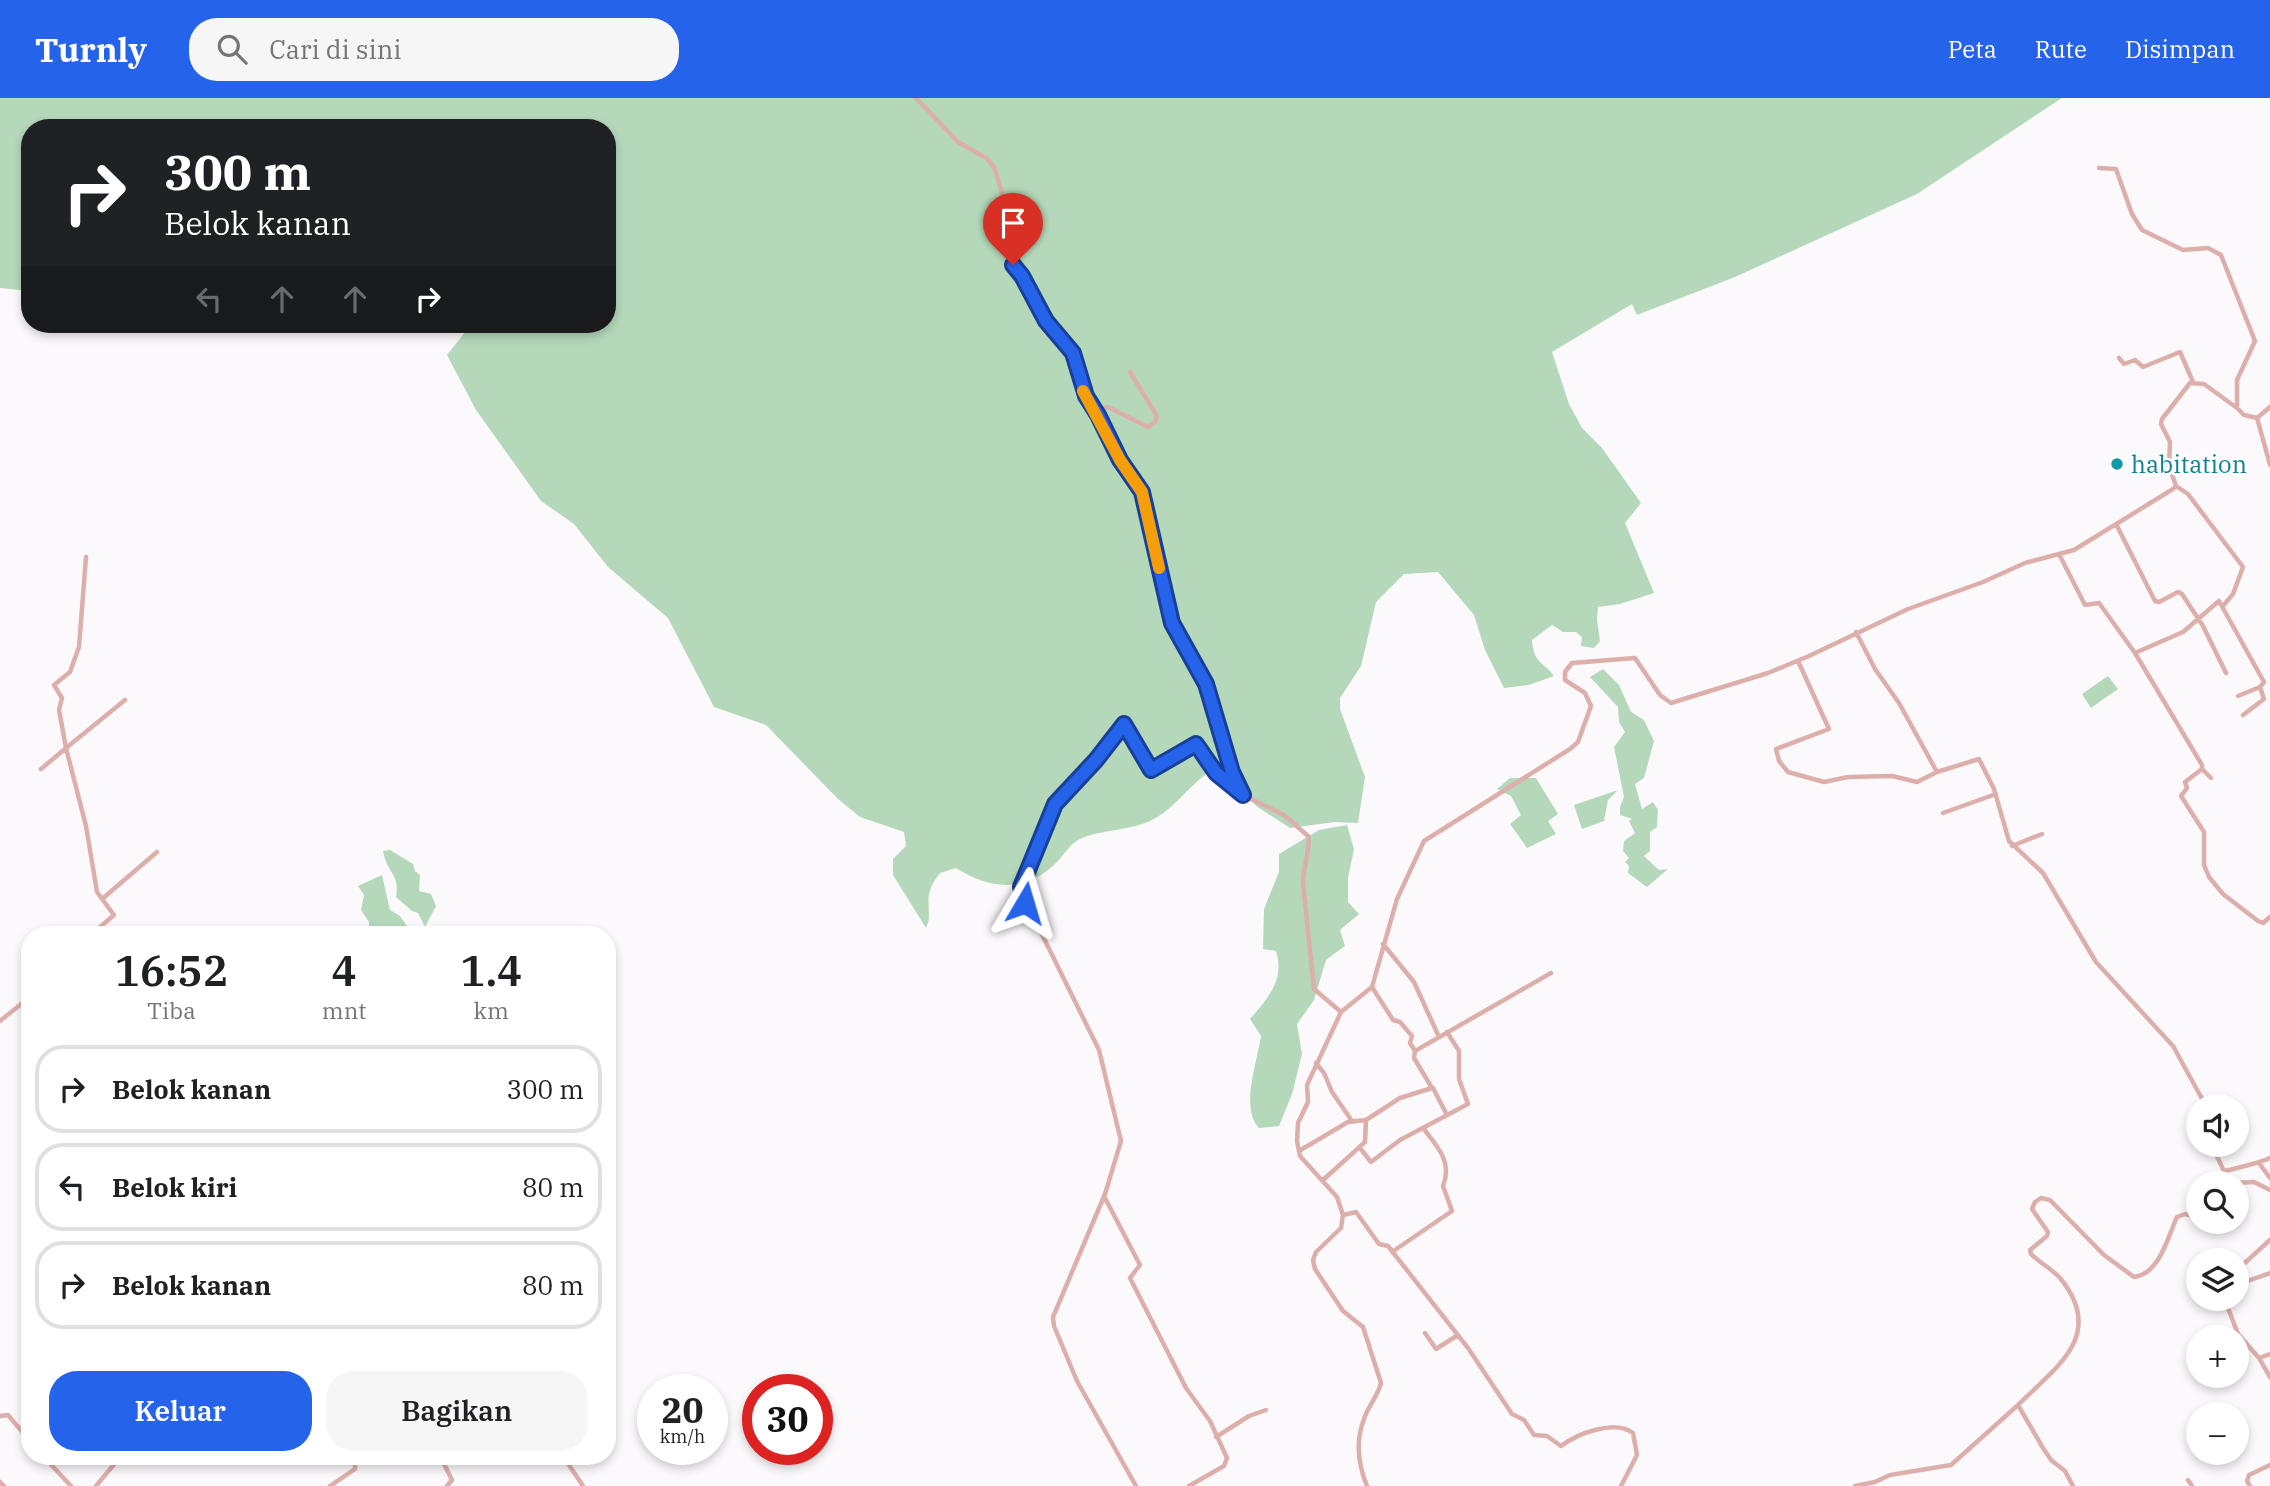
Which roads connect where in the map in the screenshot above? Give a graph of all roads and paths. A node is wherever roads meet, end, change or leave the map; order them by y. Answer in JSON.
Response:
{"nodes":[{"id":1,"x":916,"y":98,"type":"edge"},
{"id":2,"x":2099,"y":168,"type":"dead end"},
{"id":3,"x":2119,"y":358,"type":"dead end"},
{"id":4,"x":1130,"y":372,"type":"dead end"},
{"id":5,"x":2193,"y":382,"type":"junction"},
{"id":6,"x":2270,"y":407,"type":"edge"},
{"id":7,"x":2237,"y":408,"type":"junction"},
{"id":8,"x":1098,"y":415,"type":"junction"},
{"id":9,"x":2258,"y":418,"type":"junction"},
{"id":10,"x":2270,"y":465,"type":"edge"},
{"id":11,"x":2176,"y":486,"type":"junction"},
{"id":12,"x":2116,"y":524,"type":"junction"},
{"id":13,"x":2059,"y":554,"type":"junction"},
{"id":14,"x":86,"y":558,"type":"dead end"},
{"id":15,"x":2223,"y":606,"type":"junction"},
{"id":16,"x":2199,"y":618,"type":"junction"},
{"id":17,"x":1856,"y":632,"type":"junction"},
{"id":18,"x":2135,"y":653,"type":"junction"},
{"id":19,"x":1798,"y":661,"type":"junction"},
{"id":20,"x":2226,"y":673,"type":"dead end"},
{"id":21,"x":2260,"y":687,"type":"junction"},
{"id":22,"x":2238,"y":696,"type":"dead end"},
{"id":23,"x":125,"y":700,"type":"dead end"},
{"id":24,"x":2243,"y":715,"type":"dead end"},
{"id":25,"x":66,"y":748,"type":"junction"},
{"id":26,"x":41,"y":769,"type":"dead end"},
{"id":27,"x":2202,"y":769,"type":"junction"},
{"id":28,"x":1937,"y":772,"type":"junction"},
{"id":29,"x":2211,"y":778,"type":"dead end"},
{"id":30,"x":1996,"y":794,"type":"junction"},
{"id":31,"x":1243,"y":795,"type":"junction"},
{"id":32,"x":1944,"y":813,"type":"dead end"},
{"id":33,"x":2042,"y":834,"type":"dead end"},
{"id":34,"x":2012,"y":846,"type":"junction"},
{"id":35,"x":157,"y":852,"type":"dead end"},
{"id":36,"x":102,"y":899,"type":"junction"},
{"id":37,"x":2270,"y":917,"type":"edge"},
{"id":38,"x":101,"y":926,"type":"edge"},
{"id":39,"x":1383,"y":944,"type":"junction"},
{"id":40,"x":1551,"y":973,"type":"dead end"},
{"id":41,"x":1371,"y":987,"type":"junction"},
{"id":42,"x":21,"y":1004,"type":"edge"},
{"id":43,"x":1341,"y":1012,"type":"junction"},
{"id":44,"x":0,"y":1021,"type":"edge"},
{"id":45,"x":1447,"y":1032,"type":"junction"},
{"id":46,"x":1439,"y":1037,"type":"junction"},
{"id":47,"x":1415,"y":1051,"type":"junction"},
{"id":48,"x":1316,"y":1063,"type":"junction"},
{"id":49,"x":1433,"y":1087,"type":"junction"},
{"id":50,"x":2199,"y":1094,"type":"edge"},
{"id":51,"x":1447,"y":1115,"type":"junction"},
{"id":52,"x":1366,"y":1120,"type":"junction"},
{"id":53,"x":1353,"y":1121,"type":"junction"},
{"id":54,"x":1423,"y":1128,"type":"junction"},
{"id":55,"x":1360,"y":1148,"type":"junction"},
{"id":56,"x":1299,"y":1151,"type":"junction"},
{"id":57,"x":2217,"y":1157,"type":"edge"},
{"id":58,"x":2270,"y":1158,"type":"edge"},
{"id":59,"x":2259,"y":1163,"type":"junction"},
{"id":60,"x":2270,"y":1178,"type":"edge"},
{"id":61,"x":1323,"y":1180,"type":"junction"},
{"id":62,"x":2249,"y":1182,"type":"edge"},
{"id":63,"x":2270,"y":1190,"type":"edge"},
{"id":64,"x":1104,"y":1196,"type":"junction"},
{"id":65,"x":2186,"y":1214,"type":"edge"},
{"id":66,"x":1343,"y":1215,"type":"junction"},
{"id":67,"x":2270,"y":1240,"type":"edge"},
{"id":68,"x":1392,"y":1252,"type":"junction"},
{"id":69,"x":2249,"y":1259,"type":"edge"},
{"id":70,"x":2270,"y":1273,"type":"edge"},
{"id":71,"x":2249,"y":1280,"type":"edge"},
{"id":72,"x":2229,"y":1311,"type":"edge"},
{"id":73,"x":1425,"y":1333,"type":"dead end"},
{"id":74,"x":1458,"y":1335,"type":"junction"},
{"id":75,"x":2270,"y":1354,"type":"edge"},
{"id":76,"x":2259,"y":1358,"type":"junction"},
{"id":77,"x":2270,"y":1377,"type":"edge"},
{"id":78,"x":2018,"y":1405,"type":"junction"},
{"id":79,"x":1266,"y":1410,"type":"dead end"},
{"id":80,"x":0,"y":1416,"type":"edge"},
{"id":81,"x":21,"y":1430,"type":"edge"},
{"id":82,"x":1216,"y":1437,"type":"junction"},
{"id":83,"x":51,"y":1465,"type":"edge"},
{"id":84,"x":114,"y":1465,"type":"edge"},
{"id":85,"x":355,"y":1465,"type":"edge"},
{"id":86,"x":444,"y":1465,"type":"edge"},
{"id":87,"x":569,"y":1465,"type":"edge"},
{"id":88,"x":2270,"y":1465,"type":"edge"},
{"id":89,"x":2189,"y":1480,"type":"dead end"},
{"id":90,"x":0,"y":1482,"type":"edge"},
{"id":91,"x":4,"y":1486,"type":"edge"},
{"id":92,"x":71,"y":1486,"type":"edge"},
{"id":93,"x":96,"y":1486,"type":"edge"},
{"id":94,"x":330,"y":1486,"type":"edge"},
{"id":95,"x":447,"y":1486,"type":"edge"},
{"id":96,"x":583,"y":1486,"type":"edge"},
{"id":97,"x":1136,"y":1486,"type":"edge"},
{"id":98,"x":1189,"y":1486,"type":"edge"},
{"id":99,"x":1367,"y":1486,"type":"edge"},
{"id":100,"x":1621,"y":1486,"type":"edge"},
{"id":101,"x":1855,"y":1486,"type":"edge"},
{"id":102,"x":2073,"y":1486,"type":"edge"},
{"id":103,"x":2192,"y":1486,"type":"edge"},
{"id":104,"x":2250,"y":1486,"type":"edge"}],
"edges":[{"from":1,"to":8,"type":"street"},
{"from":2,"to":7,"type":"street"},
{"from":3,"to":5,"type":"street"},
{"from":4,"to":8,"type":"street"},
{"from":5,"to":7,"type":"street"},
{"from":5,"to":11,"type":"street"},
{"from":6,"to":9,"type":"street"},
{"from":7,"to":9,"type":"street"},
{"from":8,"to":31,"type":"street"},
{"from":9,"to":10,"type":"street"},
{"from":11,"to":12,"type":"street"},
{"from":11,"to":15,"type":"street"},
{"from":12,"to":13,"type":"street"},
{"from":12,"to":16,"type":"street"},
{"from":13,"to":17,"type":"street"},
{"from":13,"to":18,"type":"street"},
{"from":14,"to":25,"type":"street"},
{"from":15,"to":16,"type":"street"},
{"from":15,"to":21,"type":"street"},
{"from":16,"to":18,"type":"street"},
{"from":16,"to":20,"type":"street"},
{"from":17,"to":19,"type":"street"},
{"from":17,"to":28,"type":"street"},
{"from":18,"to":27,"type":"street"},
{"from":19,"to":28,"type":"street"},
{"from":19,"to":39,"type":"street"},
{"from":21,"to":22,"type":"street"},
{"from":21,"to":24,"type":"street"},
{"from":23,"to":25,"type":"street"},
{"from":25,"to":26,"type":"street"},
{"from":25,"to":36,"type":"street"},
{"from":27,"to":29,"type":"street"},
{"from":27,"to":37,"type":"street"},
{"from":28,"to":30,"type":"street"},
{"from":30,"to":32,"type":"street"},
{"from":30,"to":34,"type":"street"},
{"from":31,"to":43,"type":"street"},
{"from":31,"to":64,"type":"street"},
{"from":33,"to":34,"type":"street"},
{"from":34,"to":50,"type":"street"},
{"from":35,"to":36,"type":"street"},
{"from":36,"to":38,"type":"street"},
{"from":39,"to":41,"type":"street"},
{"from":39,"to":46,"type":"street"},
{"from":40,"to":45,"type":"street"},
{"from":41,"to":43,"type":"street"},
{"from":41,"to":47,"type":"street"},
{"from":42,"to":44,"type":"street"},
{"from":43,"to":48,"type":"street"},
{"from":45,"to":46,"type":"street"},
{"from":45,"to":51,"type":"street"},
{"from":46,"to":47,"type":"street"},
{"from":47,"to":49,"type":"street"},
{"from":48,"to":53,"type":"street"},
{"from":48,"to":56,"type":"street"},
{"from":49,"to":51,"type":"street"},
{"from":49,"to":52,"type":"street"},
{"from":51,"to":54,"type":"street"},
{"from":52,"to":53,"type":"street"},
{"from":52,"to":55,"type":"street"},
{"from":53,"to":56,"type":"street"},
{"from":54,"to":55,"type":"street"},
{"from":54,"to":68,"type":"street"},
{"from":55,"to":61,"type":"street"},
{"from":56,"to":61,"type":"street"},
{"from":57,"to":59,"type":"street"},
{"from":58,"to":59,"type":"street"},
{"from":59,"to":60,"type":"street"},
{"from":61,"to":66,"type":"street"},
{"from":62,"to":63,"type":"street"},
{"from":64,"to":82,"type":"street"},
{"from":64,"to":97,"type":"street"},
{"from":65,"to":78,"type":"street"},
{"from":66,"to":68,"type":"street"},
{"from":66,"to":99,"type":"street"},
{"from":67,"to":69,"type":"street"},
{"from":68,"to":74,"type":"street"},
{"from":70,"to":71,"type":"street"},
{"from":72,"to":76,"type":"street"},
{"from":73,"to":74,"type":"street"},
{"from":74,"to":100,"type":"street"},
{"from":75,"to":76,"type":"street"},
{"from":76,"to":77,"type":"street"},
{"from":78,"to":101,"type":"street"},
{"from":78,"to":102,"type":"street"},
{"from":79,"to":82,"type":"street"},
{"from":80,"to":81,"type":"street"},
{"from":82,"to":98,"type":"street"},
{"from":83,"to":92,"type":"street"},
{"from":84,"to":93,"type":"street"},
{"from":85,"to":94,"type":"street"},
{"from":86,"to":95,"type":"street"},
{"from":87,"to":96,"type":"street"},
{"from":88,"to":104,"type":"street"},
{"from":89,"to":103,"type":"street"},
{"from":90,"to":91,"type":"street"}]}
